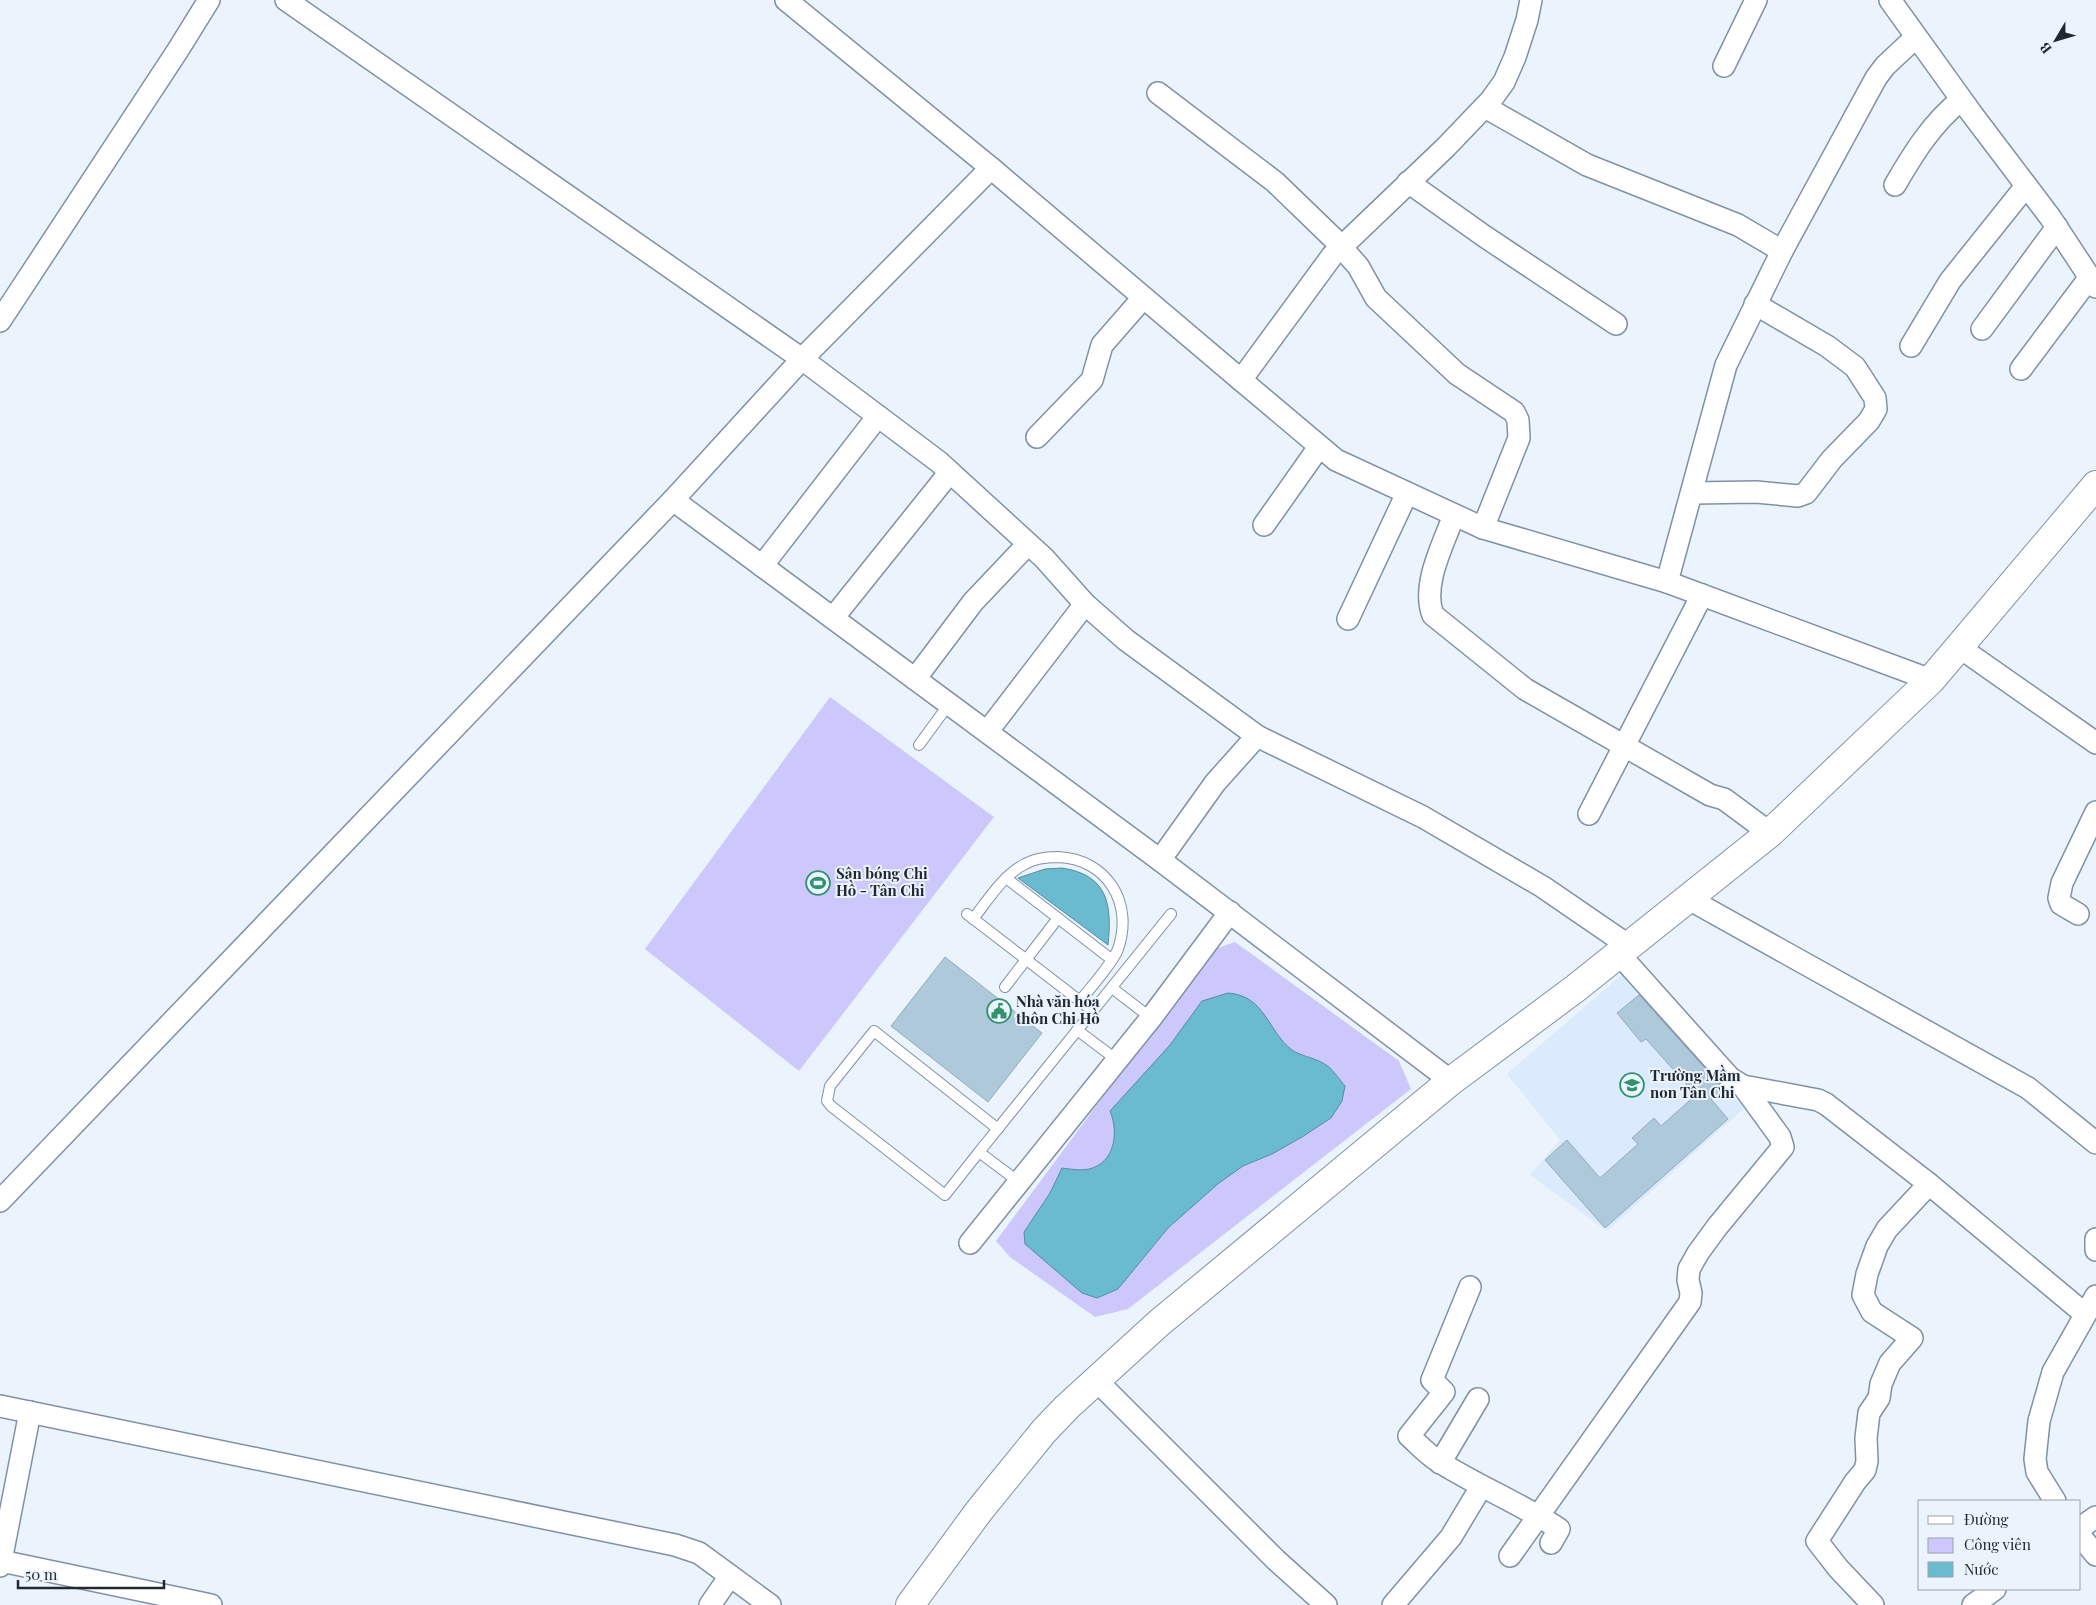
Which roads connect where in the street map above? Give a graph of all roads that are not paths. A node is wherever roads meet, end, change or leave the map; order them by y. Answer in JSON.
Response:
{"nodes":[{"id":1,"x":209,"y":0,"type":"edge"},
{"id":2,"x":286,"y":0,"type":"edge"},
{"id":3,"x":786,"y":0,"type":"edge"},
{"id":4,"x":1531,"y":0,"type":"edge"},
{"id":5,"x":1756,"y":0,"type":"edge"},
{"id":6,"x":1890,"y":0,"type":"edge"},
{"id":7,"x":1916,"y":37,"type":"junction"},
{"id":8,"x":1724,"y":66,"type":"dead end"},
{"id":9,"x":1158,"y":93,"type":"dead end"},
{"id":10,"x":1961,"y":100,"type":"junction"},
{"id":11,"x":1485,"y":107,"type":"junction"},
{"id":12,"x":991,"y":168,"type":"junction"},
{"id":13,"x":1408,"y":182,"type":"junction"},
{"id":14,"x":1895,"y":185,"type":"dead end"},
{"id":15,"x":2026,"y":186,"type":"junction"},
{"id":16,"x":2057,"y":227,"type":"junction"},
{"id":17,"x":1341,"y":247,"type":"junction"},
{"id":18,"x":1782,"y":251,"type":"junction"},
{"id":19,"x":2093,"y":282,"type":"edge"},
{"id":20,"x":1144,"y":298,"type":"junction"},
{"id":21,"x":1755,"y":304,"type":"junction"},
{"id":22,"x":0,"y":321,"type":"edge"},
{"id":23,"x":1616,"y":324,"type":"dead end"},
{"id":24,"x":1982,"y":329,"type":"dead end"},
{"id":25,"x":1911,"y":346,"type":"dead end"},
{"id":26,"x":802,"y":359,"type":"junction"},
{"id":27,"x":2021,"y":369,"type":"dead end"},
{"id":28,"x":1241,"y":380,"type":"junction"},
{"id":29,"x":878,"y":416,"type":"junction"},
{"id":30,"x":1037,"y":437,"type":"dead end"},
{"id":31,"x":1319,"y":447,"type":"junction"},
{"id":32,"x":950,"y":472,"type":"junction"},
{"id":33,"x":2096,"y":485,"type":"edge"},
{"id":34,"x":1407,"y":493,"type":"junction"},
{"id":35,"x":1692,"y":493,"type":"junction"},
{"id":36,"x":673,"y":500,"type":"junction"},
{"id":37,"x":1454,"y":515,"type":"junction"},
{"id":38,"x":1264,"y":525,"type":"dead end"},
{"id":39,"x":1483,"y":528,"type":"junction"},
{"id":40,"x":1028,"y":544,"type":"junction"},
{"id":41,"x":762,"y":566,"type":"junction"},
{"id":42,"x":1667,"y":582,"type":"junction"},
{"id":43,"x":1702,"y":595,"type":"junction"},
{"id":44,"x":1085,"y":604,"type":"junction"},
{"id":45,"x":833,"y":618,"type":"junction"},
{"id":46,"x":1348,"y":618,"type":"dead end"},
{"id":47,"x":1960,"y":647,"type":"junction"},
{"id":48,"x":915,"y":679,"type":"junction"},
{"id":49,"x":1931,"y":680,"type":"junction"},
{"id":50,"x":949,"y":704,"type":"junction"},
{"id":51,"x":987,"y":732,"type":"junction"},
{"id":52,"x":1257,"y":736,"type":"junction"},
{"id":53,"x":2096,"y":743,"type":"edge"},
{"id":54,"x":919,"y":744,"type":"dead end"},
{"id":55,"x":1624,"y":745,"type":"junction"},
{"id":56,"x":2096,"y":812,"type":"edge"},
{"id":57,"x":1589,"y":814,"type":"dead end"},
{"id":58,"x":1770,"y":833,"type":"junction"},
{"id":59,"x":1160,"y":860,"type":"junction"},
{"id":60,"x":1006,"y":878,"type":"junction"},
{"id":61,"x":1689,"y":899,"type":"junction"},
{"id":62,"x":1230,"y":912,"type":"junction"},
{"id":63,"x":1171,"y":914,"type":"dead end"},
{"id":64,"x":2078,"y":914,"type":"dead end"},
{"id":65,"x":1058,"y":918,"type":"junction"},
{"id":66,"x":1624,"y":950,"type":"junction"},
{"id":67,"x":1111,"y":959,"type":"junction"},
{"id":68,"x":1026,"y":960,"type":"junction"},
{"id":69,"x":1005,"y":987,"type":"dead end"},
{"id":70,"x":1112,"y":988,"type":"junction"},
{"id":71,"x":1080,"y":1001,"type":"junction"},
{"id":72,"x":1093,"y":1010,"type":"junction"},
{"id":73,"x":1151,"y":1018,"type":"junction"},
{"id":74,"x":1077,"y":1030,"type":"junction"},
{"id":75,"x":1117,"y":1060,"type":"junction"},
{"id":76,"x":1451,"y":1081,"type":"junction"},
{"id":77,"x":1743,"y":1086,"type":"junction"},
{"id":78,"x":998,"y":1128,"type":"junction"},
{"id":79,"x":2096,"y":1143,"type":"edge"},
{"id":80,"x":979,"y":1152,"type":"junction"},
{"id":81,"x":1019,"y":1182,"type":"junction"},
{"id":82,"x":1929,"y":1184,"type":"junction"},
{"id":83,"x":0,"y":1201,"type":"edge"},
{"id":84,"x":2096,"y":1239,"type":"edge"},
{"id":85,"x":970,"y":1243,"type":"dead end"},
{"id":86,"x":2096,"y":1250,"type":"edge"},
{"id":87,"x":1470,"y":1287,"type":"dead end"},
{"id":88,"x":2091,"y":1305,"type":"edge"},
{"id":89,"x":1096,"y":1380,"type":"junction"},
{"id":90,"x":1478,"y":1399,"type":"dead end"},
{"id":91,"x":0,"y":1406,"type":"edge"},
{"id":92,"x":30,"y":1412,"type":"junction"},
{"id":93,"x":1440,"y":1463,"type":"junction"},
{"id":94,"x":1482,"y":1487,"type":"junction"},
{"id":95,"x":2054,"y":1500,"type":"edge"},
{"id":96,"x":1540,"y":1516,"type":"junction"},
{"id":97,"x":2096,"y":1517,"type":"edge"},
{"id":98,"x":2081,"y":1527,"type":"edge"},
{"id":99,"x":2081,"y":1537,"type":"edge"},
{"id":100,"x":1551,"y":1543,"type":"dead end"},
{"id":101,"x":2096,"y":1555,"type":"edge"},
{"id":102,"x":1510,"y":1556,"type":"dead end"},
{"id":103,"x":0,"y":1563,"type":"edge"},
{"id":104,"x":730,"y":1576,"type":"junction"},
{"id":105,"x":1994,"y":1590,"type":"edge"},
{"id":106,"x":150,"y":1599,"type":"edge"},
{"id":107,"x":211,"y":1605,"type":"edge"},
{"id":108,"x":710,"y":1605,"type":"edge"},
{"id":109,"x":770,"y":1605,"type":"edge"},
{"id":110,"x":910,"y":1605,"type":"edge"},
{"id":111,"x":1326,"y":1605,"type":"edge"},
{"id":112,"x":1393,"y":1605,"type":"edge"},
{"id":113,"x":1874,"y":1605,"type":"edge"},
{"id":114,"x":1973,"y":1605,"type":"edge"}],
"edges":[{"from":1,"to":22,"type":"street"},
{"from":2,"to":26,"type":"street"},
{"from":3,"to":12,"type":"street"},
{"from":4,"to":11,"type":"street"},
{"from":5,"to":8,"type":"street"},
{"from":6,"to":7,"type":"street"},
{"from":7,"to":10,"type":"street"},
{"from":7,"to":18,"type":"street"},
{"from":9,"to":17,"type":"street"},
{"from":10,"to":14,"type":"street"},
{"from":10,"to":15,"type":"street"},
{"from":11,"to":13,"type":"street"},
{"from":11,"to":18,"type":"street"},
{"from":12,"to":20,"type":"street"},
{"from":12,"to":26,"type":"street"},
{"from":13,"to":17,"type":"street"},
{"from":13,"to":23,"type":"street"},
{"from":15,"to":16,"type":"street"},
{"from":15,"to":25,"type":"street"},
{"from":16,"to":19,"type":"street"},
{"from":16,"to":24,"type":"street"},
{"from":17,"to":28,"type":"street"},
{"from":17,"to":39,"type":"street"},
{"from":18,"to":21,"type":"street"},
{"from":19,"to":27,"type":"street"},
{"from":20,"to":28,"type":"street"},
{"from":20,"to":30,"type":"street"},
{"from":21,"to":35,"type":"street"},
{"from":21,"to":35,"type":"street"},
{"from":26,"to":29,"type":"street"},
{"from":26,"to":36,"type":"street"},
{"from":28,"to":31,"type":"street"},
{"from":29,"to":32,"type":"street"},
{"from":29,"to":41,"type":"street"},
{"from":31,"to":34,"type":"street"},
{"from":31,"to":38,"type":"street"},
{"from":32,"to":40,"type":"street"},
{"from":32,"to":45,"type":"street"},
{"from":33,"to":47,"type":"street"},
{"from":34,"to":37,"type":"street"},
{"from":34,"to":46,"type":"street"},
{"from":35,"to":42,"type":"street"},
{"from":36,"to":41,"type":"street"},
{"from":36,"to":83,"type":"street"},
{"from":37,"to":39,"type":"street"},
{"from":37,"to":55,"type":"street"},
{"from":39,"to":42,"type":"street"},
{"from":40,"to":44,"type":"street"},
{"from":40,"to":48,"type":"street"},
{"from":41,"to":45,"type":"street"},
{"from":42,"to":43,"type":"street"},
{"from":43,"to":49,"type":"street"},
{"from":43,"to":55,"type":"street"},
{"from":44,"to":51,"type":"street"},
{"from":44,"to":52,"type":"street"},
{"from":45,"to":48,"type":"street"},
{"from":47,"to":49,"type":"street"},
{"from":47,"to":53,"type":"street"},
{"from":48,"to":50,"type":"street"},
{"from":49,"to":58,"type":"street"},
{"from":50,"to":51,"type":"street"},
{"from":50,"to":54,"type":"lane"},
{"from":51,"to":59,"type":"street"},
{"from":52,"to":59,"type":"street"},
{"from":52,"to":66,"type":"street"},
{"from":55,"to":57,"type":"street"},
{"from":55,"to":58,"type":"street"},
{"from":56,"to":64,"type":"street"},
{"from":58,"to":61,"type":"street"},
{"from":59,"to":62,"type":"street"},
{"from":60,"to":65,"type":"lane"},
{"from":60,"to":67,"type":"lane"},
{"from":60,"to":68,"type":"lane"},
{"from":61,"to":66,"type":"street"},
{"from":61,"to":79,"type":"street"},
{"from":62,"to":73,"type":"street"},
{"from":62,"to":76,"type":"street"},
{"from":63,"to":70,"type":"lane"},
{"from":65,"to":67,"type":"lane"},
{"from":65,"to":68,"type":"lane"},
{"from":66,"to":76,"type":"street"},
{"from":66,"to":77,"type":"street"},
{"from":67,"to":71,"type":"lane"},
{"from":68,"to":69,"type":"lane"},
{"from":68,"to":71,"type":"lane"},
{"from":70,"to":72,"type":"lane"},
{"from":70,"to":73,"type":"lane"},
{"from":71,"to":72,"type":"lane"},
{"from":72,"to":74,"type":"lane"},
{"from":73,"to":75,"type":"street"},
{"from":74,"to":75,"type":"lane"},
{"from":74,"to":78,"type":"lane"},
{"from":75,"to":81,"type":"street"},
{"from":76,"to":89,"type":"street"},
{"from":77,"to":82,"type":"street"},
{"from":77,"to":96,"type":"street"},
{"from":78,"to":80,"type":"lane"},
{"from":78,"to":80,"type":"lane"},
{"from":80,"to":81,"type":"lane"},
{"from":81,"to":85,"type":"street"},
{"from":82,"to":88,"type":"street"},
{"from":82,"to":113,"type":"street"},
{"from":84,"to":86,"type":"street"},
{"from":87,"to":93,"type":"street"},
{"from":88,"to":95,"type":"street"},
{"from":89,"to":110,"type":"street"},
{"from":89,"to":111,"type":"street"},
{"from":90,"to":93,"type":"street"},
{"from":91,"to":92,"type":"street"},
{"from":92,"to":103,"type":"street"},
{"from":92,"to":104,"type":"street"},
{"from":93,"to":94,"type":"street"},
{"from":94,"to":96,"type":"street"},
{"from":94,"to":112,"type":"street"},
{"from":96,"to":100,"type":"street"},
{"from":96,"to":102,"type":"street"},
{"from":97,"to":98,"type":"street"},
{"from":99,"to":101,"type":"street"},
{"from":103,"to":106,"type":"street"},
{"from":104,"to":108,"type":"street"},
{"from":104,"to":109,"type":"street"},
{"from":105,"to":114,"type":"street"},
{"from":106,"to":107,"type":"street"}]}
